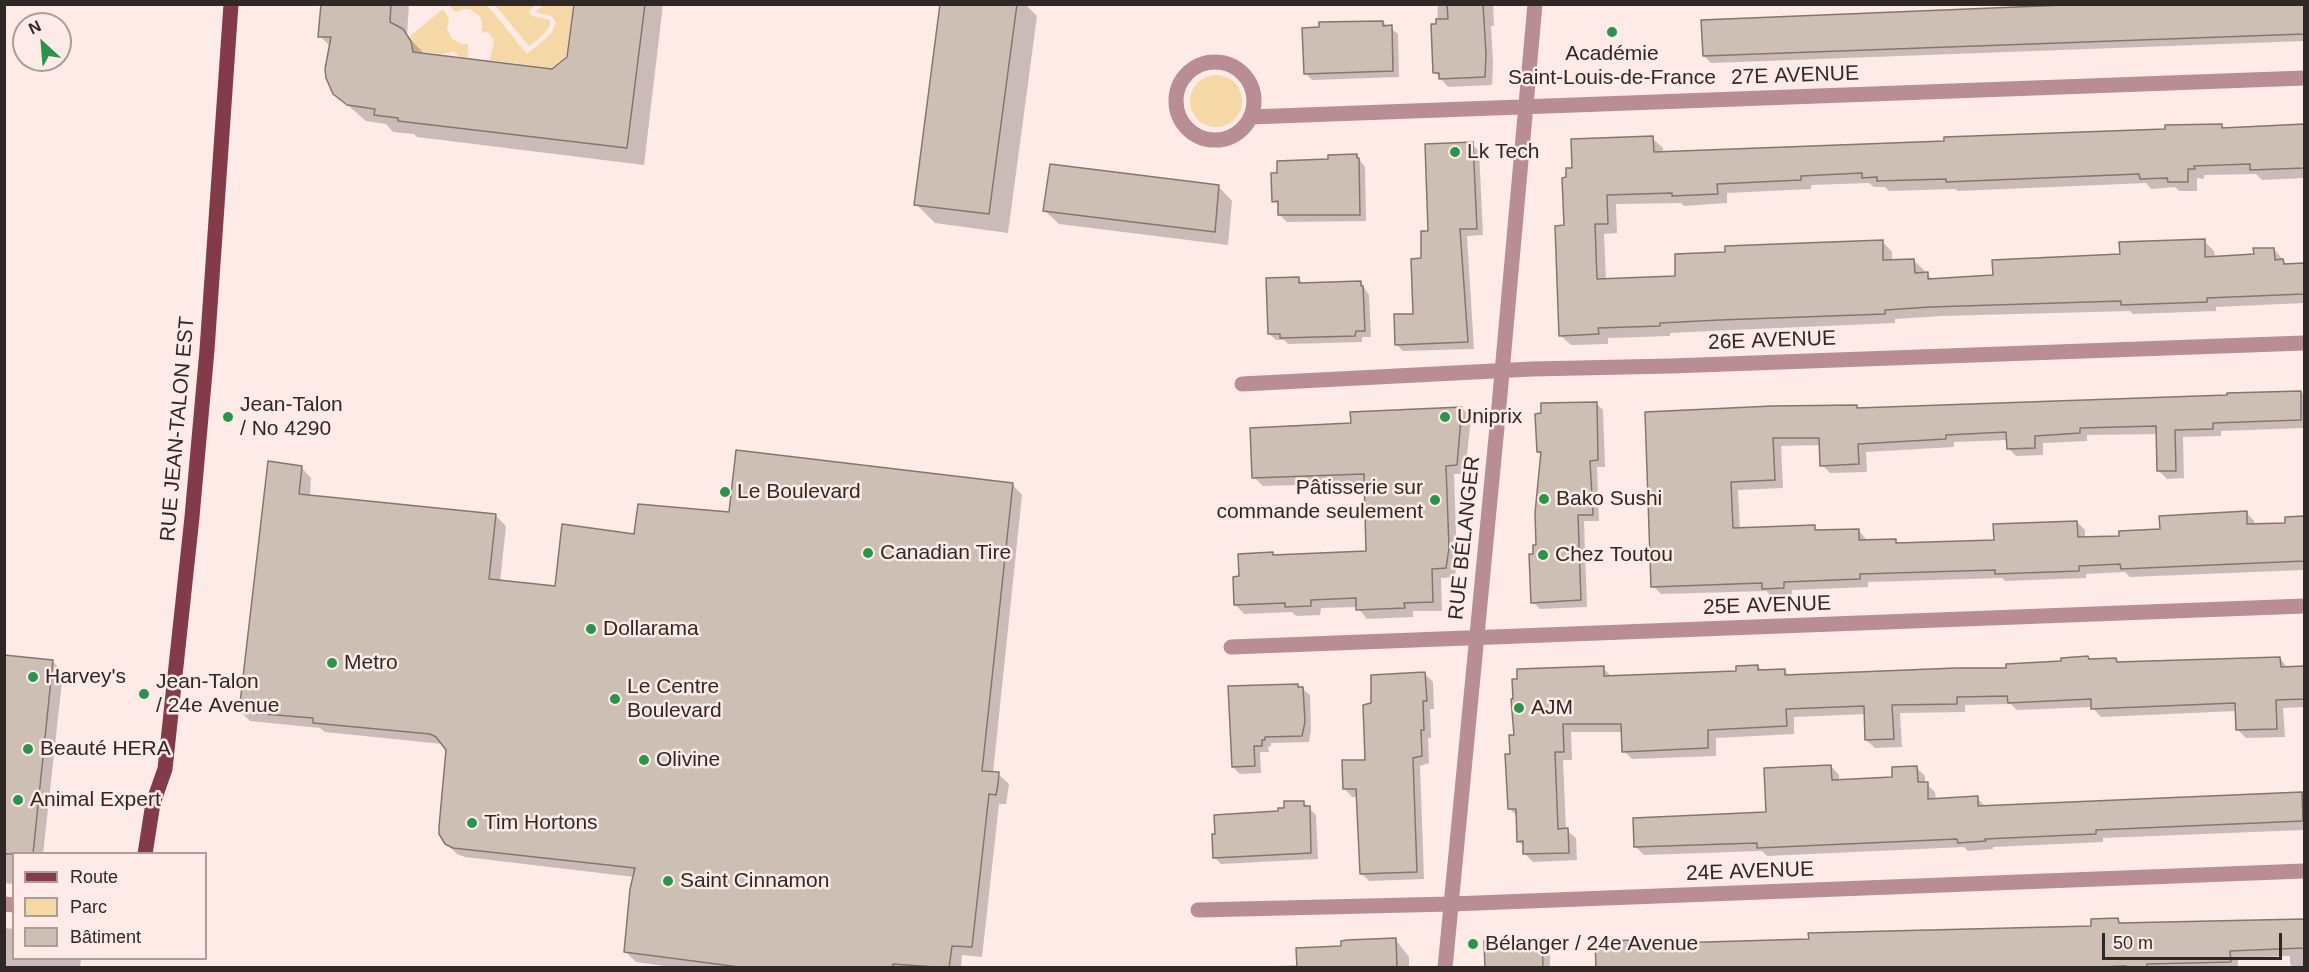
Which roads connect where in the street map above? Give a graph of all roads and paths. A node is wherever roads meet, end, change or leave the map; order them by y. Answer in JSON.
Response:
{"nodes":[{"id":1,"x":231,"y":4,"type":"edge"},
{"id":2,"x":1535,"y":4,"type":"edge"},
{"id":3,"x":2304,"y":78,"type":"edge"},
{"id":4,"x":1524,"y":108,"type":"junction"},
{"id":5,"x":1250,"y":117,"type":"junction"},
{"id":6,"x":2304,"y":343,"type":"edge"},
{"id":7,"x":1502,"y":371,"type":"junction"},
{"id":8,"x":1242,"y":384,"type":"dead end"},
{"id":9,"x":2304,"y":606,"type":"edge"},
{"id":10,"x":1476,"y":637,"type":"junction"},
{"id":11,"x":1231,"y":647,"type":"dead end"},
{"id":12,"x":145,"y":852,"type":"edge"},
{"id":13,"x":2304,"y":871,"type":"edge"},
{"id":14,"x":1451,"y":904,"type":"junction"},
{"id":15,"x":1198,"y":910,"type":"dead end"},
{"id":16,"x":1445,"y":968,"type":"edge"}],
"edges":[{"from":1,"to":12,"type":"main road","name":"RUE JEAN-TALON EST"},
{"from":2,"to":4,"type":"street","name":"RUE BÉLANGER"},
{"from":3,"to":4,"type":"street","name":"27E AVENUE"},
{"from":4,"to":5,"type":"street","name":"27E AVENUE"},
{"from":4,"to":7,"type":"street","name":"RUE BÉLANGER"},
{"from":5,"to":5,"type":"street"},
{"from":6,"to":7,"type":"street","name":"26E AVENUE"},
{"from":7,"to":8,"type":"street","name":"26E AVENUE"},
{"from":7,"to":10,"type":"street","name":"RUE BÉLANGER"},
{"from":9,"to":10,"type":"street","name":"25E AVENUE"},
{"from":10,"to":11,"type":"street","name":"25E AVENUE"},
{"from":10,"to":14,"type":"street","name":"RUE BÉLANGER"},
{"from":13,"to":14,"type":"street","name":"24E AVENUE"},
{"from":14,"to":15,"type":"street","name":"24E AVENUE"},
{"from":14,"to":16,"type":"street","name":"RUE BÉLANGER"}]}
